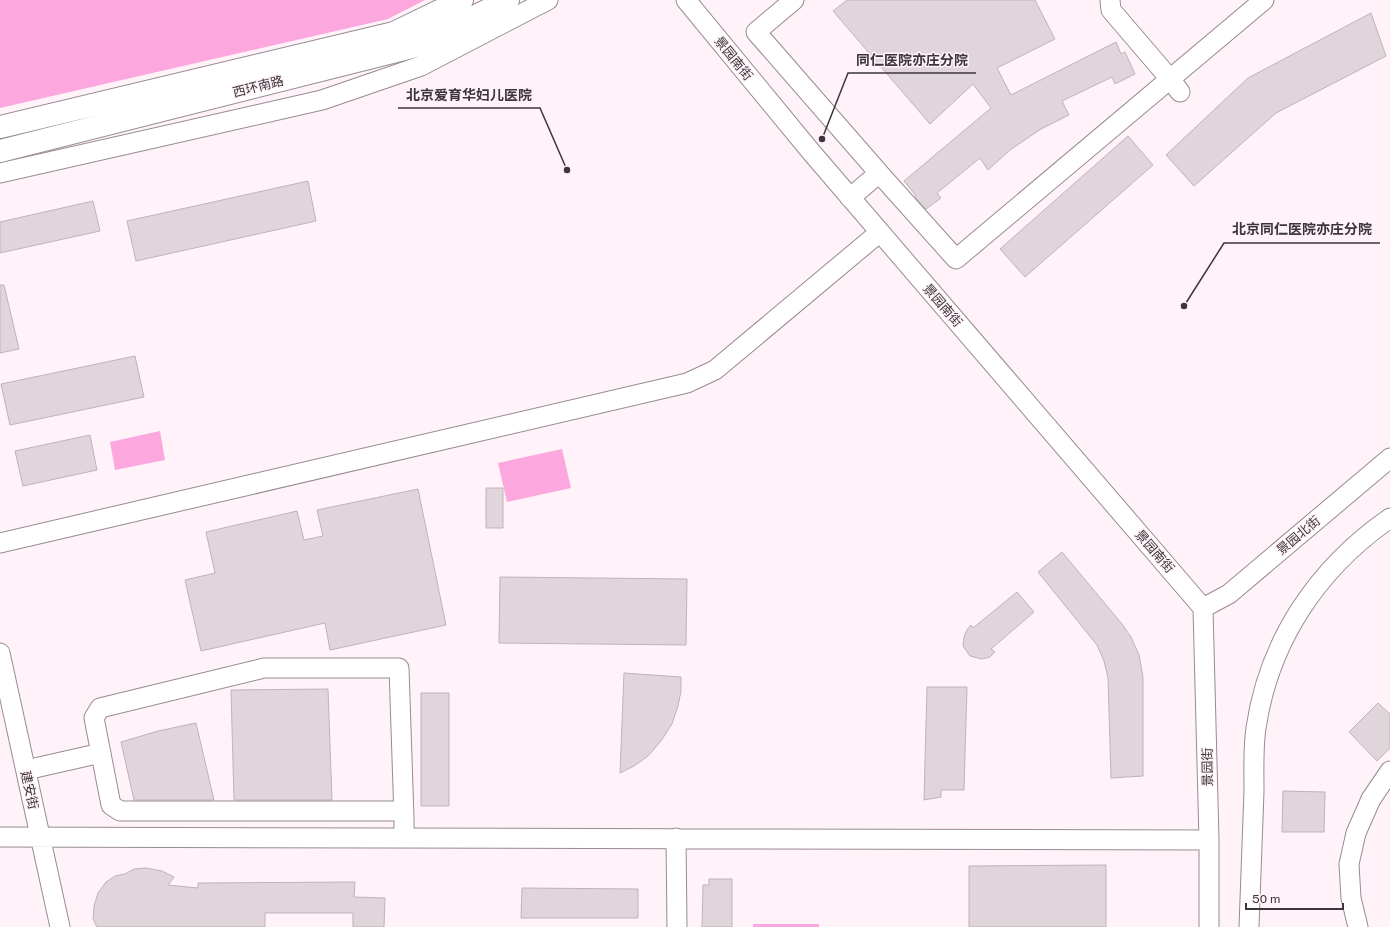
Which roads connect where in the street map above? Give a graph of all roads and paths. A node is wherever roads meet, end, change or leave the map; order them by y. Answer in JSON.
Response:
{"nodes":[{"id":1,"x":462,"y":0,"type":"edge"},
{"id":2,"x":508,"y":0,"type":"edge"},
{"id":3,"x":548,"y":0,"type":"edge"},
{"id":4,"x":686,"y":0,"type":"edge"},
{"id":5,"x":794,"y":0,"type":"edge"},
{"id":6,"x":1110,"y":0,"type":"edge"},
{"id":7,"x":1264,"y":0,"type":"edge"},
{"id":8,"x":1175,"y":86,"type":"junction"},
{"id":9,"x":0,"y":127,"type":"edge"},
{"id":10,"x":0,"y":151,"type":"edge"},
{"id":11,"x":0,"y":173,"type":"edge"},
{"id":12,"x":879,"y":173,"type":"junction"},
{"id":13,"x":850,"y":198,"type":"junction"},
{"id":14,"x":880,"y":232,"type":"junction"},
{"id":15,"x":1390,"y":458,"type":"edge"},
{"id":16,"x":1390,"y":518,"type":"edge"},
{"id":17,"x":0,"y":543,"type":"edge"},
{"id":18,"x":1203,"y":608,"type":"junction"},
{"id":19,"x":0,"y":653,"type":"edge"},
{"id":20,"x":101,"y":753,"type":"junction"},
{"id":21,"x":26,"y":770,"type":"junction"},
{"id":22,"x":1390,"y":771,"type":"edge"},
{"id":23,"x":404,"y":811,"type":"junction"},
{"id":24,"x":0,"y":837,"type":"edge"},
{"id":25,"x":41,"y":837,"type":"junction"},
{"id":26,"x":404,"y":838,"type":"junction"},
{"id":27,"x":676,"y":838,"type":"junction"},
{"id":28,"x":1209,"y":840,"type":"junction"},
{"id":29,"x":60,"y":927,"type":"edge"},
{"id":30,"x":677,"y":927,"type":"edge"},
{"id":31,"x":1208,"y":927,"type":"edge"},
{"id":32,"x":1249,"y":927,"type":"edge"},
{"id":33,"x":1358,"y":927,"type":"edge"}],
"edges":[{"from":1,"to":9,"type":"main road","name":"西环南路"},
{"from":2,"to":10,"type":"main road","name":"西环南路"},
{"from":3,"to":11,"type":"street"},
{"from":4,"to":13,"type":"street","name":"景园南街"},
{"from":5,"to":12,"type":"street"},
{"from":6,"to":8,"type":"street"},
{"from":7,"to":8,"type":"street"},
{"from":8,"to":12,"type":"street"},
{"from":12,"to":13,"type":"street"},
{"from":13,"to":14,"type":"street","name":"景园南街"},
{"from":14,"to":17,"type":"street"},
{"from":14,"to":18,"type":"street","name":"景园南街"},
{"from":15,"to":18,"type":"street","name":"景园北街"},
{"from":16,"to":32,"type":"street"},
{"from":18,"to":28,"type":"street","name":"景园街"},
{"from":19,"to":21,"type":"street","name":"建安街"},
{"from":20,"to":21,"type":"street"},
{"from":20,"to":23,"type":"street"},
{"from":20,"to":23,"type":"street"},
{"from":21,"to":25,"type":"street","name":"建安街"},
{"from":22,"to":33,"type":"street"},
{"from":23,"to":26,"type":"street"},
{"from":24,"to":25,"type":"street"},
{"from":25,"to":26,"type":"street"},
{"from":25,"to":29,"type":"street","name":"建安街"},
{"from":26,"to":27,"type":"street"},
{"from":27,"to":28,"type":"street"},
{"from":27,"to":30,"type":"street"},
{"from":28,"to":31,"type":"street","name":"景园街"}]}
